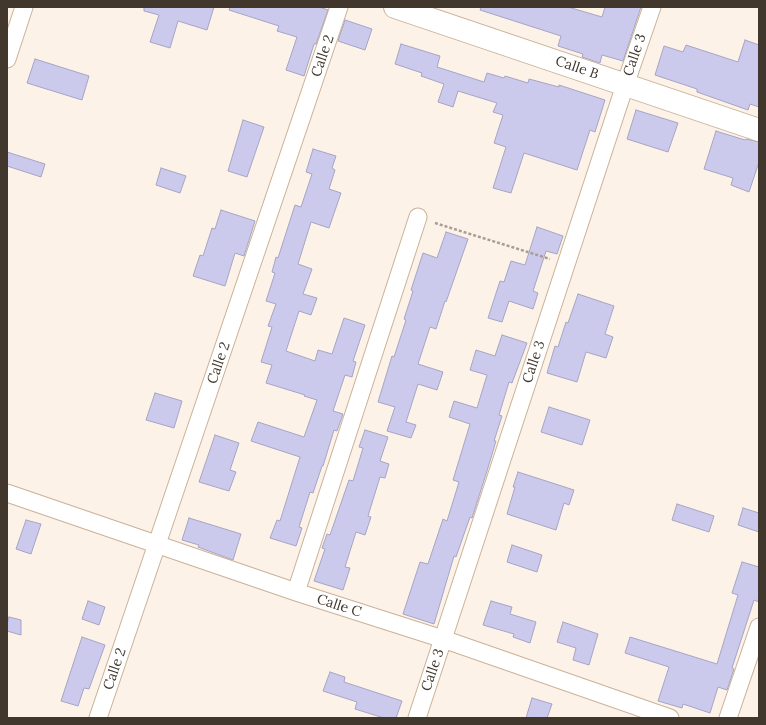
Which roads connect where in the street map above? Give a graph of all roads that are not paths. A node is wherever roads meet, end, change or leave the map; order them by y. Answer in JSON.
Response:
{"nodes":[{"id":1,"x":24,"y":7,"type":"edge"},
{"id":2,"x":339,"y":7,"type":"edge"},
{"id":3,"x":395,"y":7,"type":"edge"},
{"id":4,"x":652,"y":7,"type":"edge"},
{"id":5,"x":7,"y":59,"type":"edge"},
{"id":6,"x":625,"y":85,"type":"junction"},
{"id":7,"x":759,"y":130,"type":"edge"},
{"id":8,"x":418,"y":217,"type":"road end"},
{"id":9,"x":7,"y":493,"type":"edge"},
{"id":10,"x":158,"y":544,"type":"junction"},
{"id":11,"x":296,"y":592,"type":"junction"},
{"id":12,"x":759,"y":627,"type":"edge"},
{"id":13,"x":443,"y":639,"type":"junction"},
{"id":14,"x":98,"y":718,"type":"edge"},
{"id":15,"x":417,"y":718,"type":"edge"},
{"id":16,"x":670,"y":718,"type":"edge"},
{"id":17,"x":728,"y":718,"type":"edge"}],
"edges":[{"from":1,"to":5,"type":"street"},
{"from":2,"to":10,"type":"street","name":"Calle 2"},
{"from":3,"to":6,"type":"street","name":"Calle B"},
{"from":4,"to":6,"type":"street","name":"Calle 3"},
{"from":6,"to":7,"type":"street","name":"Calle B"},
{"from":6,"to":13,"type":"street","name":"Calle 3"},
{"from":8,"to":11,"type":"street"},
{"from":9,"to":10,"type":"street","name":"Calle C"},
{"from":10,"to":11,"type":"street","name":"Calle C"},
{"from":10,"to":14,"type":"street","name":"Calle 2"},
{"from":11,"to":13,"type":"street","name":"Calle C"},
{"from":12,"to":17,"type":"street"},
{"from":13,"to":15,"type":"street","name":"Calle 3"},
{"from":13,"to":16,"type":"street","name":"Calle C"}]}
